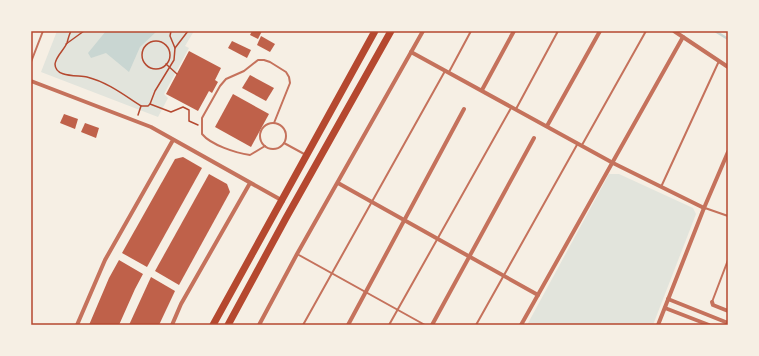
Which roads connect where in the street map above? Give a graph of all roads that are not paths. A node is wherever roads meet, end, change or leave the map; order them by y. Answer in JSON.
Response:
{"nodes":[{"id":1,"x":43,"y":31,"type":"edge"},
{"id":2,"x":375,"y":31,"type":"edge"},
{"id":3,"x":391,"y":31,"type":"edge"},
{"id":4,"x":422,"y":31,"type":"edge"},
{"id":5,"x":471,"y":31,"type":"edge"},
{"id":6,"x":514,"y":31,"type":"edge"},
{"id":7,"x":558,"y":31,"type":"edge"},
{"id":8,"x":600,"y":31,"type":"edge"},
{"id":9,"x":646,"y":31,"type":"edge"},
{"id":10,"x":674,"y":31,"type":"edge"},
{"id":11,"x":684,"y":37,"type":"junction"},
{"id":12,"x":31,"y":52,"type":"edge"},
{"id":13,"x":411,"y":52,"type":"junction"},
{"id":14,"x":34,"y":53,"type":"junction"},
{"id":15,"x":719,"y":61,"type":"junction"},
{"id":16,"x":31,"y":62,"type":"edge"},
{"id":17,"x":728,"y":67,"type":"edge"},
{"id":18,"x":447,"y":71,"type":"junction"},
{"id":19,"x":31,"y":82,"type":"edge"},
{"id":20,"x":482,"y":90,"type":"junction"},
{"id":21,"x":514,"y":108,"type":"junction"},
{"id":22,"x":464,"y":109,"type":"dead end"},
{"id":23,"x":274,"y":123,"type":"junction"},
{"id":24,"x":547,"y":126,"type":"junction"},
{"id":25,"x":534,"y":138,"type":"dead end"},
{"id":26,"x":173,"y":140,"type":"junction"},
{"id":27,"x":284,"y":143,"type":"junction"},
{"id":28,"x":580,"y":144,"type":"junction"},
{"id":29,"x":265,"y":146,"type":"junction"},
{"id":30,"x":728,"y":152,"type":"edge"},
{"id":31,"x":307,"y":156,"type":"junction"},
{"id":32,"x":613,"y":163,"type":"junction"},
{"id":33,"x":250,"y":183,"type":"junction"},
{"id":34,"x":338,"y":183,"type":"junction"},
{"id":35,"x":662,"y":187,"type":"junction"},
{"id":36,"x":283,"y":201,"type":"junction"},
{"id":37,"x":372,"y":202,"type":"junction"},
{"id":38,"x":704,"y":208,"type":"junction"},
{"id":39,"x":728,"y":216,"type":"edge"},
{"id":40,"x":404,"y":220,"type":"junction"},
{"id":41,"x":438,"y":239,"type":"junction"},
{"id":42,"x":297,"y":254,"type":"junction"},
{"id":43,"x":470,"y":257,"type":"junction"},
{"id":44,"x":728,"y":260,"type":"edge"},
{"id":45,"x":332,"y":273,"type":"junction"},
{"id":46,"x":503,"y":276,"type":"junction"},
{"id":47,"x":365,"y":292,"type":"junction"},
{"id":48,"x":538,"y":295,"type":"junction"},
{"id":49,"x":668,"y":299,"type":"junction"},
{"id":50,"x":712,"y":302,"type":"joint"},
{"id":51,"x":665,"y":308,"type":"junction"},
{"id":52,"x":398,"y":310,"type":"junction"},
{"id":53,"x":728,"y":311,"type":"edge"},
{"id":54,"x":728,"y":323,"type":"edge"},
{"id":55,"x":77,"y":325,"type":"edge"},
{"id":56,"x":172,"y":325,"type":"edge"},
{"id":57,"x":214,"y":325,"type":"edge"},
{"id":58,"x":228,"y":325,"type":"edge"},
{"id":59,"x":259,"y":325,"type":"edge"},
{"id":60,"x":303,"y":325,"type":"edge"},
{"id":61,"x":348,"y":325,"type":"edge"},
{"id":62,"x":389,"y":325,"type":"edge"},
{"id":63,"x":425,"y":325,"type":"edge"},
{"id":64,"x":432,"y":325,"type":"edge"},
{"id":65,"x":476,"y":325,"type":"edge"},
{"id":66,"x":521,"y":325,"type":"edge"},
{"id":67,"x":658,"y":325,"type":"edge"},
{"id":68,"x":709,"y":325,"type":"edge"}],
"edges":[{"from":1,"to":14,"type":"lane"},
{"from":2,"to":31,"type":"main road"},
{"from":3,"to":58,"type":"main road"},
{"from":4,"to":13,"type":"street"},
{"from":5,"to":18,"type":"lane"},
{"from":6,"to":20,"type":"street"},
{"from":7,"to":21,"type":"lane"},
{"from":8,"to":24,"type":"street"},
{"from":9,"to":28,"type":"lane"},
{"from":10,"to":11,"type":"street"},
{"from":11,"to":15,"type":"street"},
{"from":11,"to":32,"type":"street"},
{"from":12,"to":14,"type":"lane"},
{"from":13,"to":18,"type":"street"},
{"from":13,"to":34,"type":"street"},
{"from":14,"to":16,"type":"lane"},
{"from":15,"to":17,"type":"street"},
{"from":15,"to":35,"type":"lane"},
{"from":18,"to":20,"type":"street"},
{"from":18,"to":37,"type":"lane"},
{"from":19,"to":26,"type":"street"},
{"from":20,"to":21,"type":"street"},
{"from":21,"to":24,"type":"street"},
{"from":21,"to":41,"type":"lane"},
{"from":22,"to":40,"type":"street"},
{"from":23,"to":27,"type":"lane"},
{"from":23,"to":29,"type":"lane"},
{"from":23,"to":29,"type":"lane"},
{"from":24,"to":28,"type":"street"},
{"from":25,"to":43,"type":"street"},
{"from":26,"to":33,"type":"street"},
{"from":26,"to":55,"type":"street"},
{"from":27,"to":29,"type":"lane"},
{"from":27,"to":31,"type":"lane"},
{"from":28,"to":32,"type":"street"},
{"from":28,"to":46,"type":"lane"},
{"from":30,"to":38,"type":"street"},
{"from":31,"to":36,"type":"main road"},
{"from":32,"to":35,"type":"street"},
{"from":32,"to":48,"type":"street"},
{"from":33,"to":36,"type":"street"},
{"from":33,"to":56,"type":"street"},
{"from":34,"to":37,"type":"street"},
{"from":34,"to":42,"type":"street"},
{"from":35,"to":38,"type":"street"},
{"from":36,"to":57,"type":"main road"},
{"from":37,"to":40,"type":"street"},
{"from":37,"to":45,"type":"lane"},
{"from":38,"to":39,"type":"lane"},
{"from":38,"to":49,"type":"street"},
{"from":40,"to":41,"type":"street"},
{"from":40,"to":47,"type":"street"},
{"from":41,"to":43,"type":"street"},
{"from":41,"to":52,"type":"lane"},
{"from":42,"to":45,"type":"lane"},
{"from":42,"to":59,"type":"street"},
{"from":43,"to":46,"type":"street"},
{"from":43,"to":64,"type":"street"},
{"from":44,"to":50,"type":"lane"},
{"from":45,"to":47,"type":"lane"},
{"from":45,"to":60,"type":"lane"},
{"from":46,"to":48,"type":"street"},
{"from":46,"to":65,"type":"lane"},
{"from":47,"to":52,"type":"lane"},
{"from":47,"to":61,"type":"street"},
{"from":48,"to":66,"type":"street"},
{"from":49,"to":51,"type":"street"},
{"from":49,"to":54,"type":"street"},
{"from":50,"to":53,"type":"street"},
{"from":51,"to":67,"type":"street"},
{"from":51,"to":68,"type":"street"},
{"from":52,"to":62,"type":"lane"},
{"from":52,"to":63,"type":"lane"}]}
